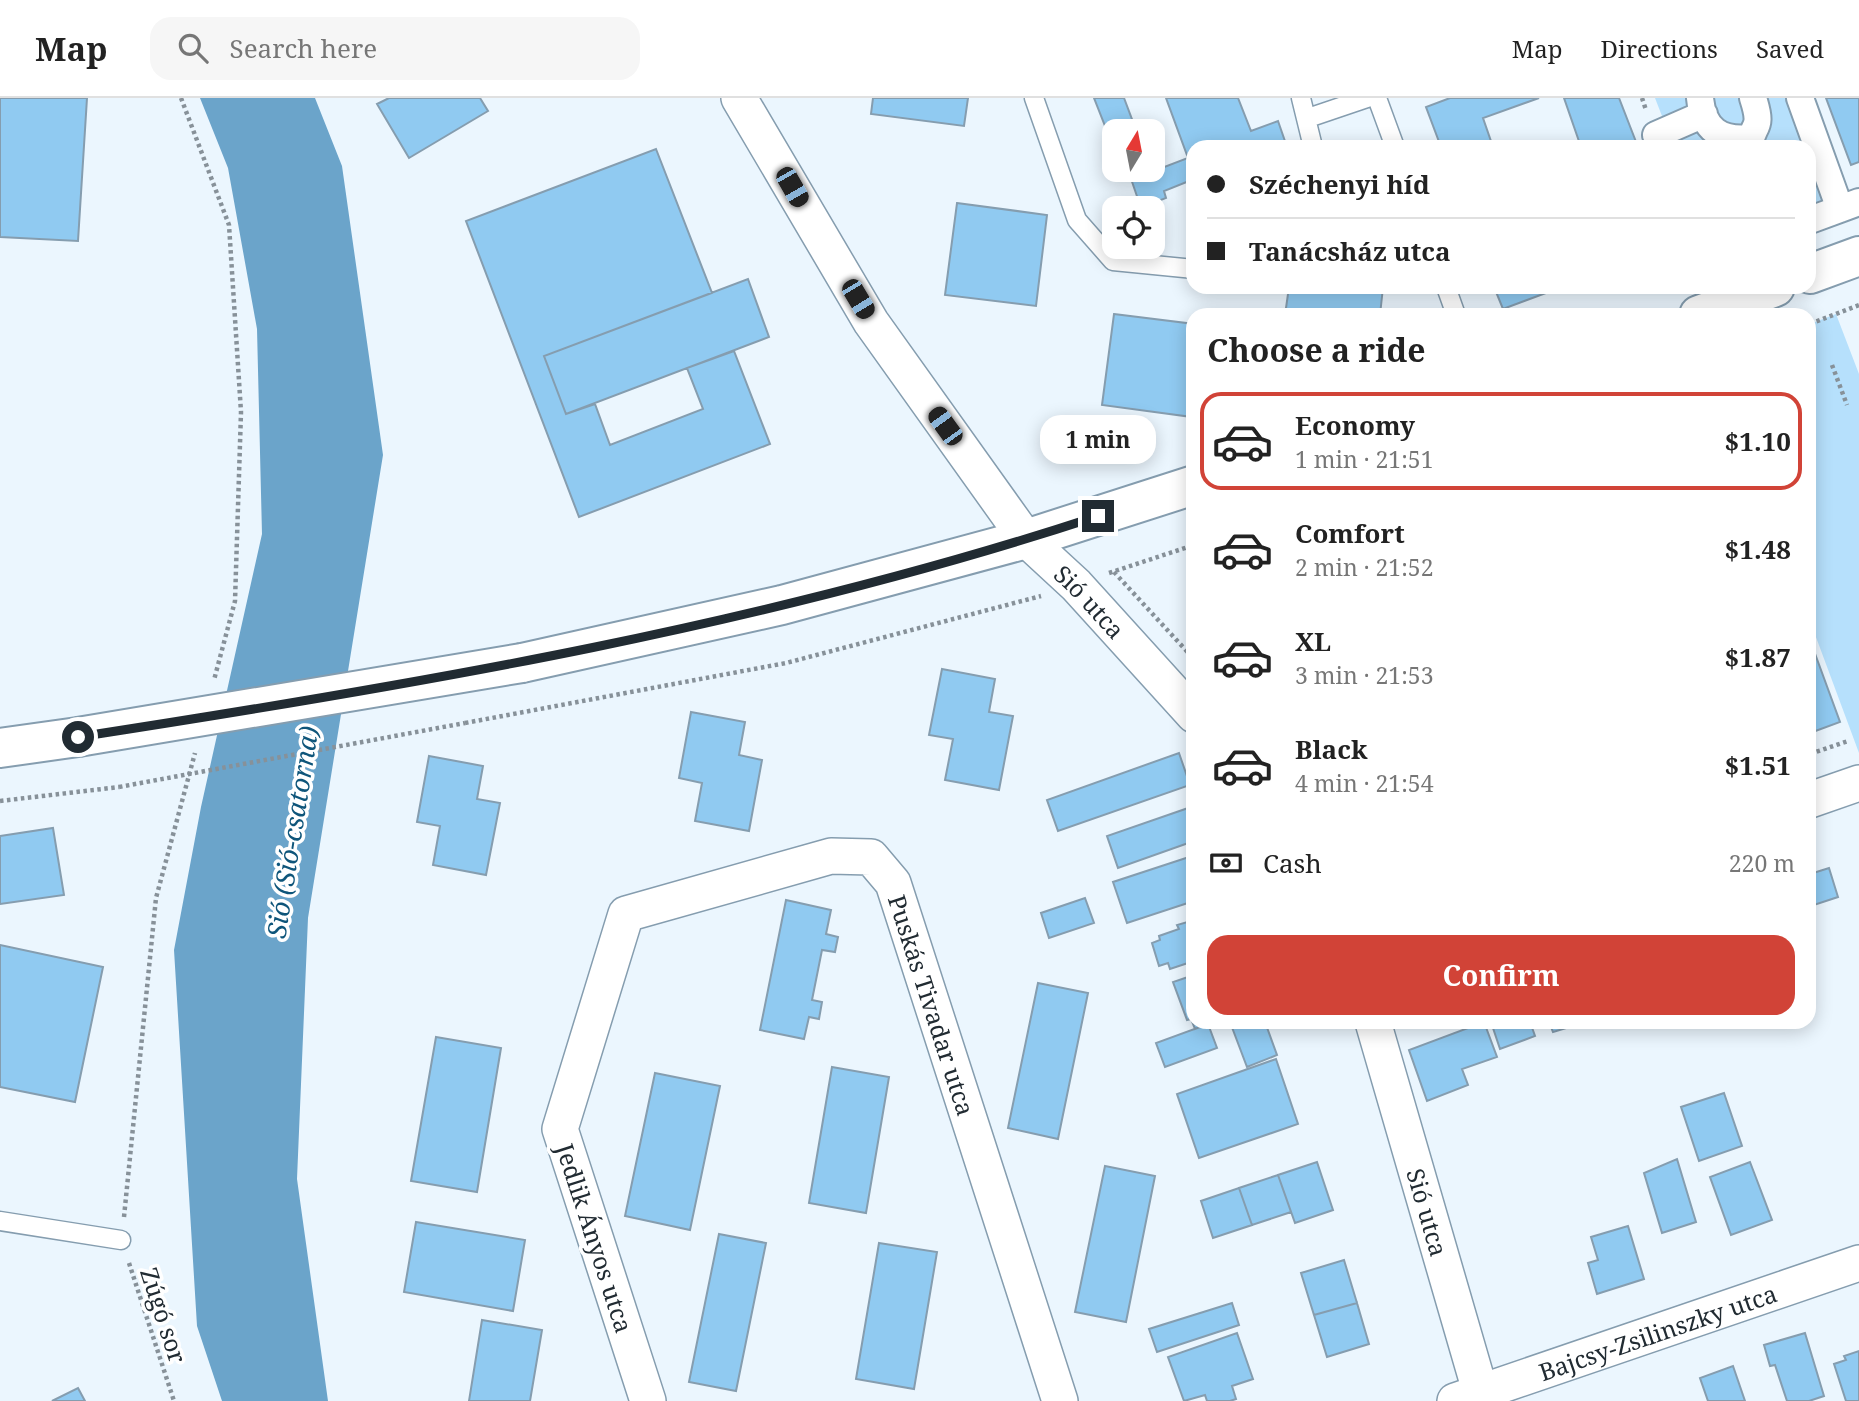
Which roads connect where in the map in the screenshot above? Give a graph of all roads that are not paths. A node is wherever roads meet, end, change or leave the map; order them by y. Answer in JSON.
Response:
{"nodes":[{"id":1,"x":739,"y":98,"type":"edge"},
{"id":2,"x":1034,"y":98,"type":"edge"},
{"id":3,"x":1301,"y":98,"type":"edge"},
{"id":4,"x":1367,"y":98,"type":"edge"},
{"id":5,"x":1377,"y":98,"type":"edge"},
{"id":6,"x":1753,"y":98,"type":"edge"},
{"id":7,"x":1800,"y":98,"type":"edge"},
{"id":8,"x":1702,"y":106,"type":"edge"},
{"id":9,"x":1308,"y":118,"type":"junction"},
{"id":10,"x":1656,"y":135,"type":"dead end"},
{"id":11,"x":1312,"y":140,"type":"edge"},
{"id":12,"x":1392,"y":140,"type":"edge"},
{"id":13,"x":1729,"y":140,"type":"edge"},
{"id":14,"x":1752,"y":140,"type":"edge"},
{"id":15,"x":1849,"y":205,"type":"edge"},
{"id":16,"x":1816,"y":218,"type":"edge"},
{"id":17,"x":1859,"y":256,"type":"edge"},
{"id":18,"x":1186,"y":268,"type":"edge"},
{"id":19,"x":1816,"y":272,"type":"edge"},
{"id":20,"x":1756,"y":294,"type":"edge"},
{"id":21,"x":1718,"y":308,"type":"edge"},
{"id":22,"x":1186,"y":488,"type":"edge"},
{"id":23,"x":1026,"y":539,"type":"junction"},
{"id":24,"x":1186,"y":706,"type":"edge"},
{"id":25,"x":0,"y":748,"type":"edge"},
{"id":26,"x":1859,"y":783,"type":"edge"},
{"id":27,"x":1816,"y":798,"type":"edge"},
{"id":28,"x":626,"y":914,"type":"joint"},
{"id":29,"x":1375,"y":1029,"type":"edge"},
{"id":30,"x":0,"y":1221,"type":"edge"},
{"id":31,"x":121,"y":1240,"type":"road end"},
{"id":32,"x":1859,"y":1262,"type":"edge"},
{"id":33,"x":1472,"y":1398,"type":"edge"},
{"id":34,"x":648,"y":1401,"type":"edge"},
{"id":35,"x":1060,"y":1401,"type":"edge"}],
"edges":[{"from":1,"to":23,"type":"street","name":"Sió utca"},
{"from":2,"to":18,"type":"lane"},
{"from":3,"to":9,"type":"lane"},
{"from":4,"to":9,"type":"lane"},
{"from":5,"to":12,"type":"lane"},
{"from":6,"to":14,"type":"street"},
{"from":7,"to":15,"type":"street"},
{"from":8,"to":10,"type":"street"},
{"from":8,"to":13,"type":"street"},
{"from":9,"to":11,"type":"lane"},
{"from":15,"to":16,"type":"street"},
{"from":17,"to":19,"type":"main road"},
{"from":20,"to":21,"type":"main road"},
{"from":22,"to":23,"type":"main road"},
{"from":23,"to":24,"type":"street","name":"Sió utca"},
{"from":23,"to":25,"type":"main road","bridge":true},
{"from":26,"to":27,"type":"street"},
{"from":28,"to":34,"type":"street","name":"Jedlik Ányos utca"},
{"from":28,"to":35,"type":"street","name":"Puskás Tivadar utca"},
{"from":29,"to":33,"type":"street","name":"Sió utca"},
{"from":30,"to":31,"type":"lane"},
{"from":32,"to":33,"type":"street","name":"Bajcsy-Zsilinszky utca"}]}
